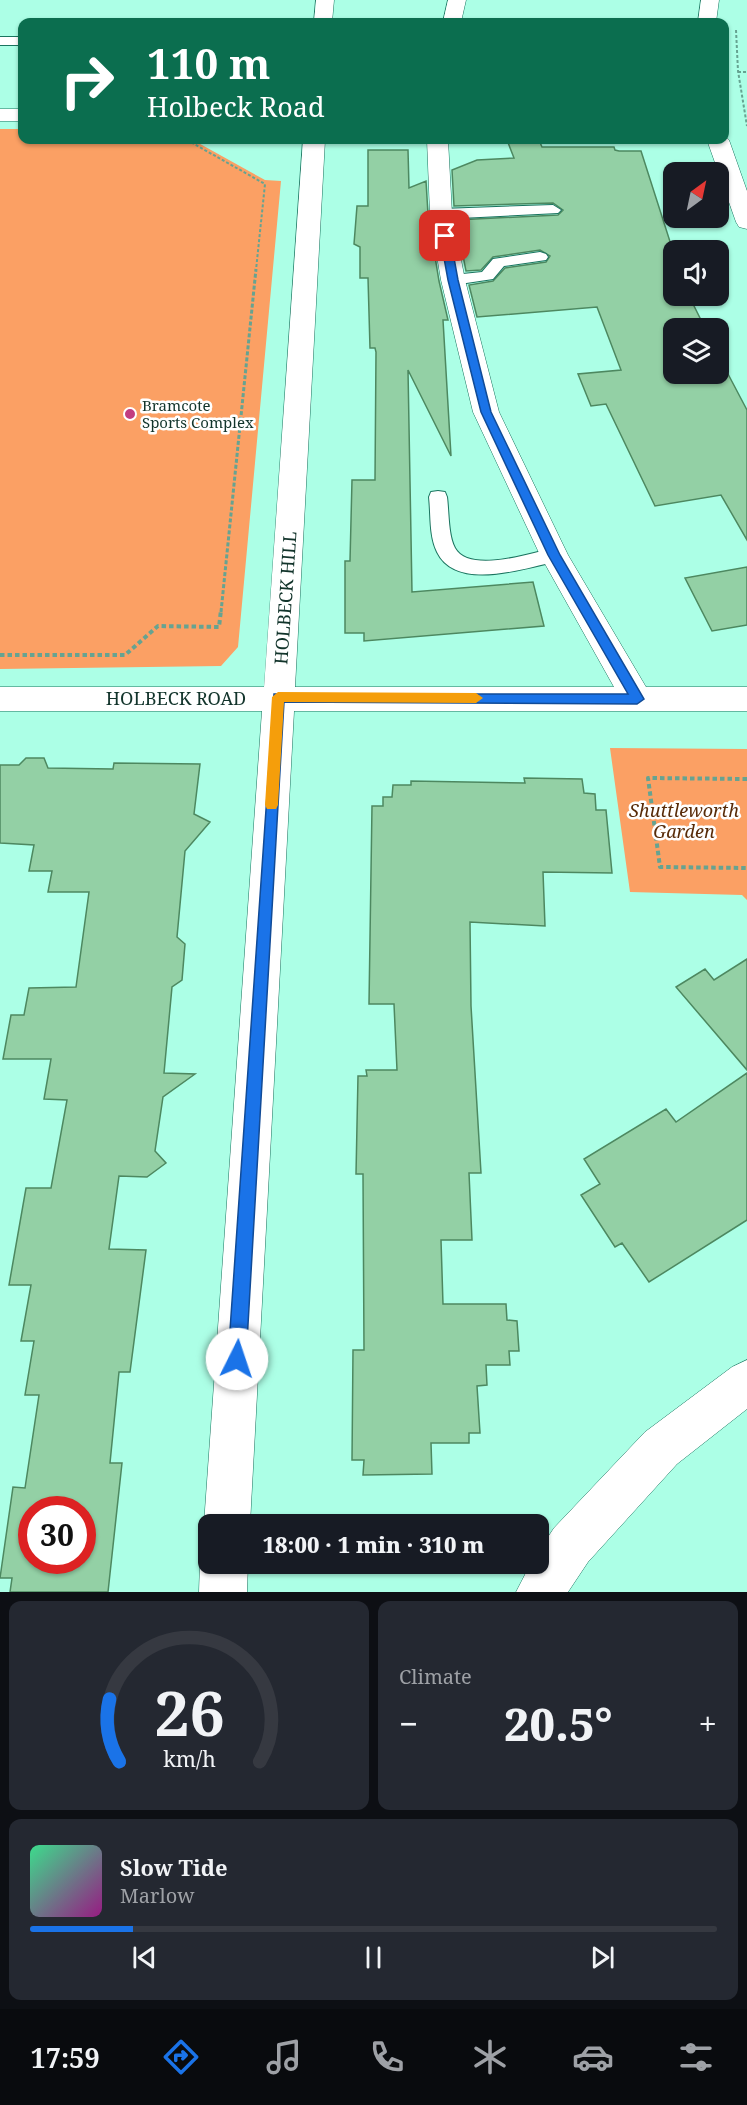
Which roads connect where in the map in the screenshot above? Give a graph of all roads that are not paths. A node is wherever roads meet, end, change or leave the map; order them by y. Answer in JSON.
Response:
{"nodes":[{"id":1,"x":325,"y":0,"type":"edge"},
{"id":2,"x":457,"y":0,"type":"edge"},
{"id":3,"x":710,"y":0,"type":"edge"},
{"id":4,"x":323,"y":18,"type":"edge"},
{"id":5,"x":453,"y":18,"type":"edge"},
{"id":6,"x":708,"y":18,"type":"edge"},
{"id":7,"x":0,"y":40,"type":"edge"},
{"id":8,"x":18,"y":40,"type":"edge"},
{"id":9,"x":0,"y":115,"type":"edge"},
{"id":10,"x":18,"y":115,"type":"edge"},
{"id":11,"x":314,"y":144,"type":"edge"},
{"id":12,"x":438,"y":144,"type":"edge"},
{"id":13,"x":719,"y":144,"type":"edge"},
{"id":14,"x":553,"y":210,"type":"dead end"},
{"id":15,"x":441,"y":214,"type":"junction"},
{"id":16,"x":747,"y":222,"type":"edge"},
{"id":17,"x":540,"y":257,"type":"dead end"},
{"id":18,"x":453,"y":280,"type":"junction"},
{"id":19,"x":438,"y":497,"type":"dead end"},
{"id":20,"x":554,"y":555,"type":"junction"},
{"id":21,"x":278,"y":697,"type":"junction"},
{"id":22,"x":0,"y":699,"type":"edge"},
{"id":23,"x":637,"y":699,"type":"junction"},
{"id":24,"x":747,"y":699,"type":"edge"},
{"id":25,"x":747,"y":1382,"type":"edge"},
{"id":26,"x":228,"y":1514,"type":"edge"},
{"id":27,"x":224,"y":1574,"type":"edge"},
{"id":28,"x":223,"y":1592,"type":"edge"},
{"id":29,"x":540,"y":1592,"type":"edge"}],
"edges":[{"from":1,"to":4,"type":"street"},
{"from":2,"to":5,"type":"street"},
{"from":3,"to":6,"type":"street"},
{"from":7,"to":8,"type":"lane"},
{"from":9,"to":10,"type":"street"},
{"from":11,"to":21,"type":"street","name":"HOLBECK HILL"},
{"from":12,"to":15,"type":"street"},
{"from":13,"to":16,"type":"street"},
{"from":14,"to":15,"type":"lane"},
{"from":15,"to":18,"type":"street"},
{"from":17,"to":18,"type":"lane"},
{"from":18,"to":20,"type":"street"},
{"from":19,"to":20,"type":"lane"},
{"from":20,"to":23,"type":"street"},
{"from":21,"to":22,"type":"street","name":"HOLBECK ROAD"},
{"from":21,"to":23,"type":"street","name":"HOLBECK ROAD"},
{"from":21,"to":26,"type":"street","name":"HOLBECK HILL"},
{"from":23,"to":24,"type":"street","name":"HOLBECK ROAD"},
{"from":25,"to":29,"type":"street"},
{"from":27,"to":28,"type":"street"}]}
